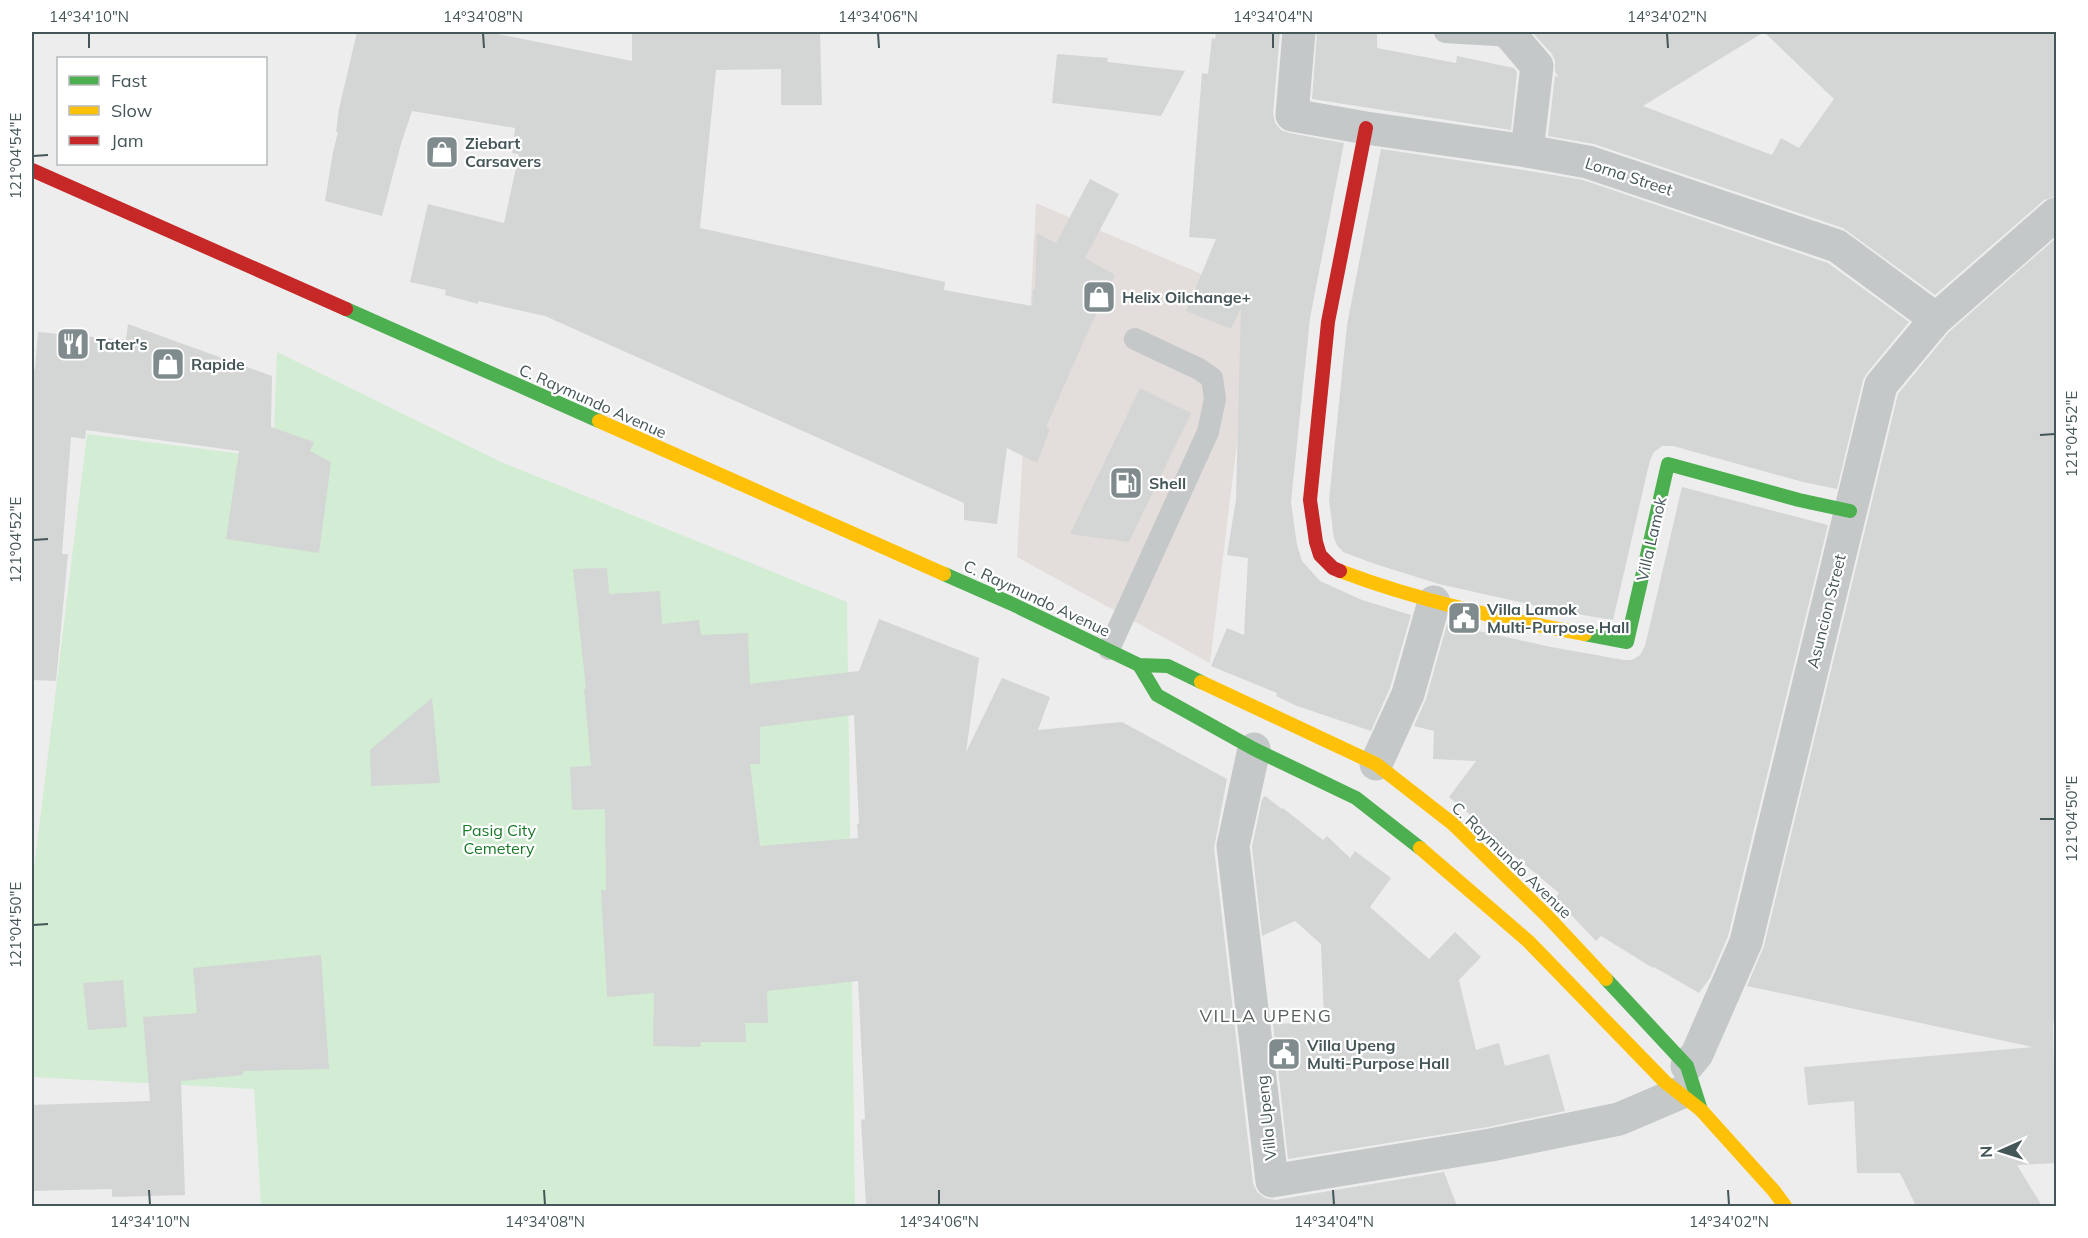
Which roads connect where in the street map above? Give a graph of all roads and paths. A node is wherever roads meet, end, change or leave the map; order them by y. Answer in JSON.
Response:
{"nodes":[{"id":1,"x":1299,"y":32,"type":"edge"},
{"id":2,"x":1445,"y":32,"type":"edge"},
{"id":3,"x":1510,"y":34,"type":"edge"},
{"id":4,"x":1366,"y":128,"type":"junction"},
{"id":5,"x":1527,"y":151,"type":"junction"},
{"id":6,"x":32,"y":170,"type":"edge"},
{"id":7,"x":2056,"y":214,"type":"edge"},
{"id":8,"x":1936,"y":320,"type":"junction"},
{"id":9,"x":1135,"y":339,"type":"dead end"},
{"id":10,"x":1850,"y":512,"type":"junction"},
{"id":11,"x":1434,"y":602,"type":"junction"},
{"id":12,"x":1109,"y":649,"type":"junction"},
{"id":13,"x":1139,"y":665,"type":"junction"},
{"id":14,"x":1254,"y":749,"type":"junction"},
{"id":15,"x":1376,"y":764,"type":"junction"},
{"id":16,"x":1689,"y":1090,"type":"junction"},
{"id":17,"x":1785,"y":1206,"type":"edge"}],
"edges":[{"from":1,"to":4,"type":"street","name":"Lorna Street"},
{"from":2,"to":3,"type":"lane"},
{"from":3,"to":5,"type":"street"},
{"from":4,"to":5,"type":"street","name":"Lorna Street"},
{"from":4,"to":11,"type":"main road","name":"Villa Lamok"},
{"from":5,"to":8,"type":"street","name":"Lorna Street"},
{"from":6,"to":12,"type":"main road","name":"C. Raymundo Avenue"},
{"from":7,"to":8,"type":"street","name":"Asuncion Street"},
{"from":8,"to":10,"type":"street","name":"Asuncion Street"},
{"from":9,"to":12,"type":"lane"},
{"from":10,"to":11,"type":"main road","name":"Villa Lamok"},
{"from":10,"to":16,"type":"street","name":"Asuncion Street"},
{"from":11,"to":15,"type":"street"},
{"from":12,"to":13,"type":"main road","name":"C. Raymundo Avenue"},
{"from":13,"to":14,"type":"main road","name":"C. Raymundo Avenue"},
{"from":13,"to":15,"type":"main road","name":"C. Raymundo Avenue"},
{"from":14,"to":16,"type":"main road","name":"C. Raymundo Avenue"},
{"from":14,"to":16,"type":"street","name":"Villa Upeng"},
{"from":15,"to":16,"type":"main road","name":"C. Raymundo Avenue"},
{"from":16,"to":17,"type":"main road","name":"C. Raymundo Avenue"}]}
